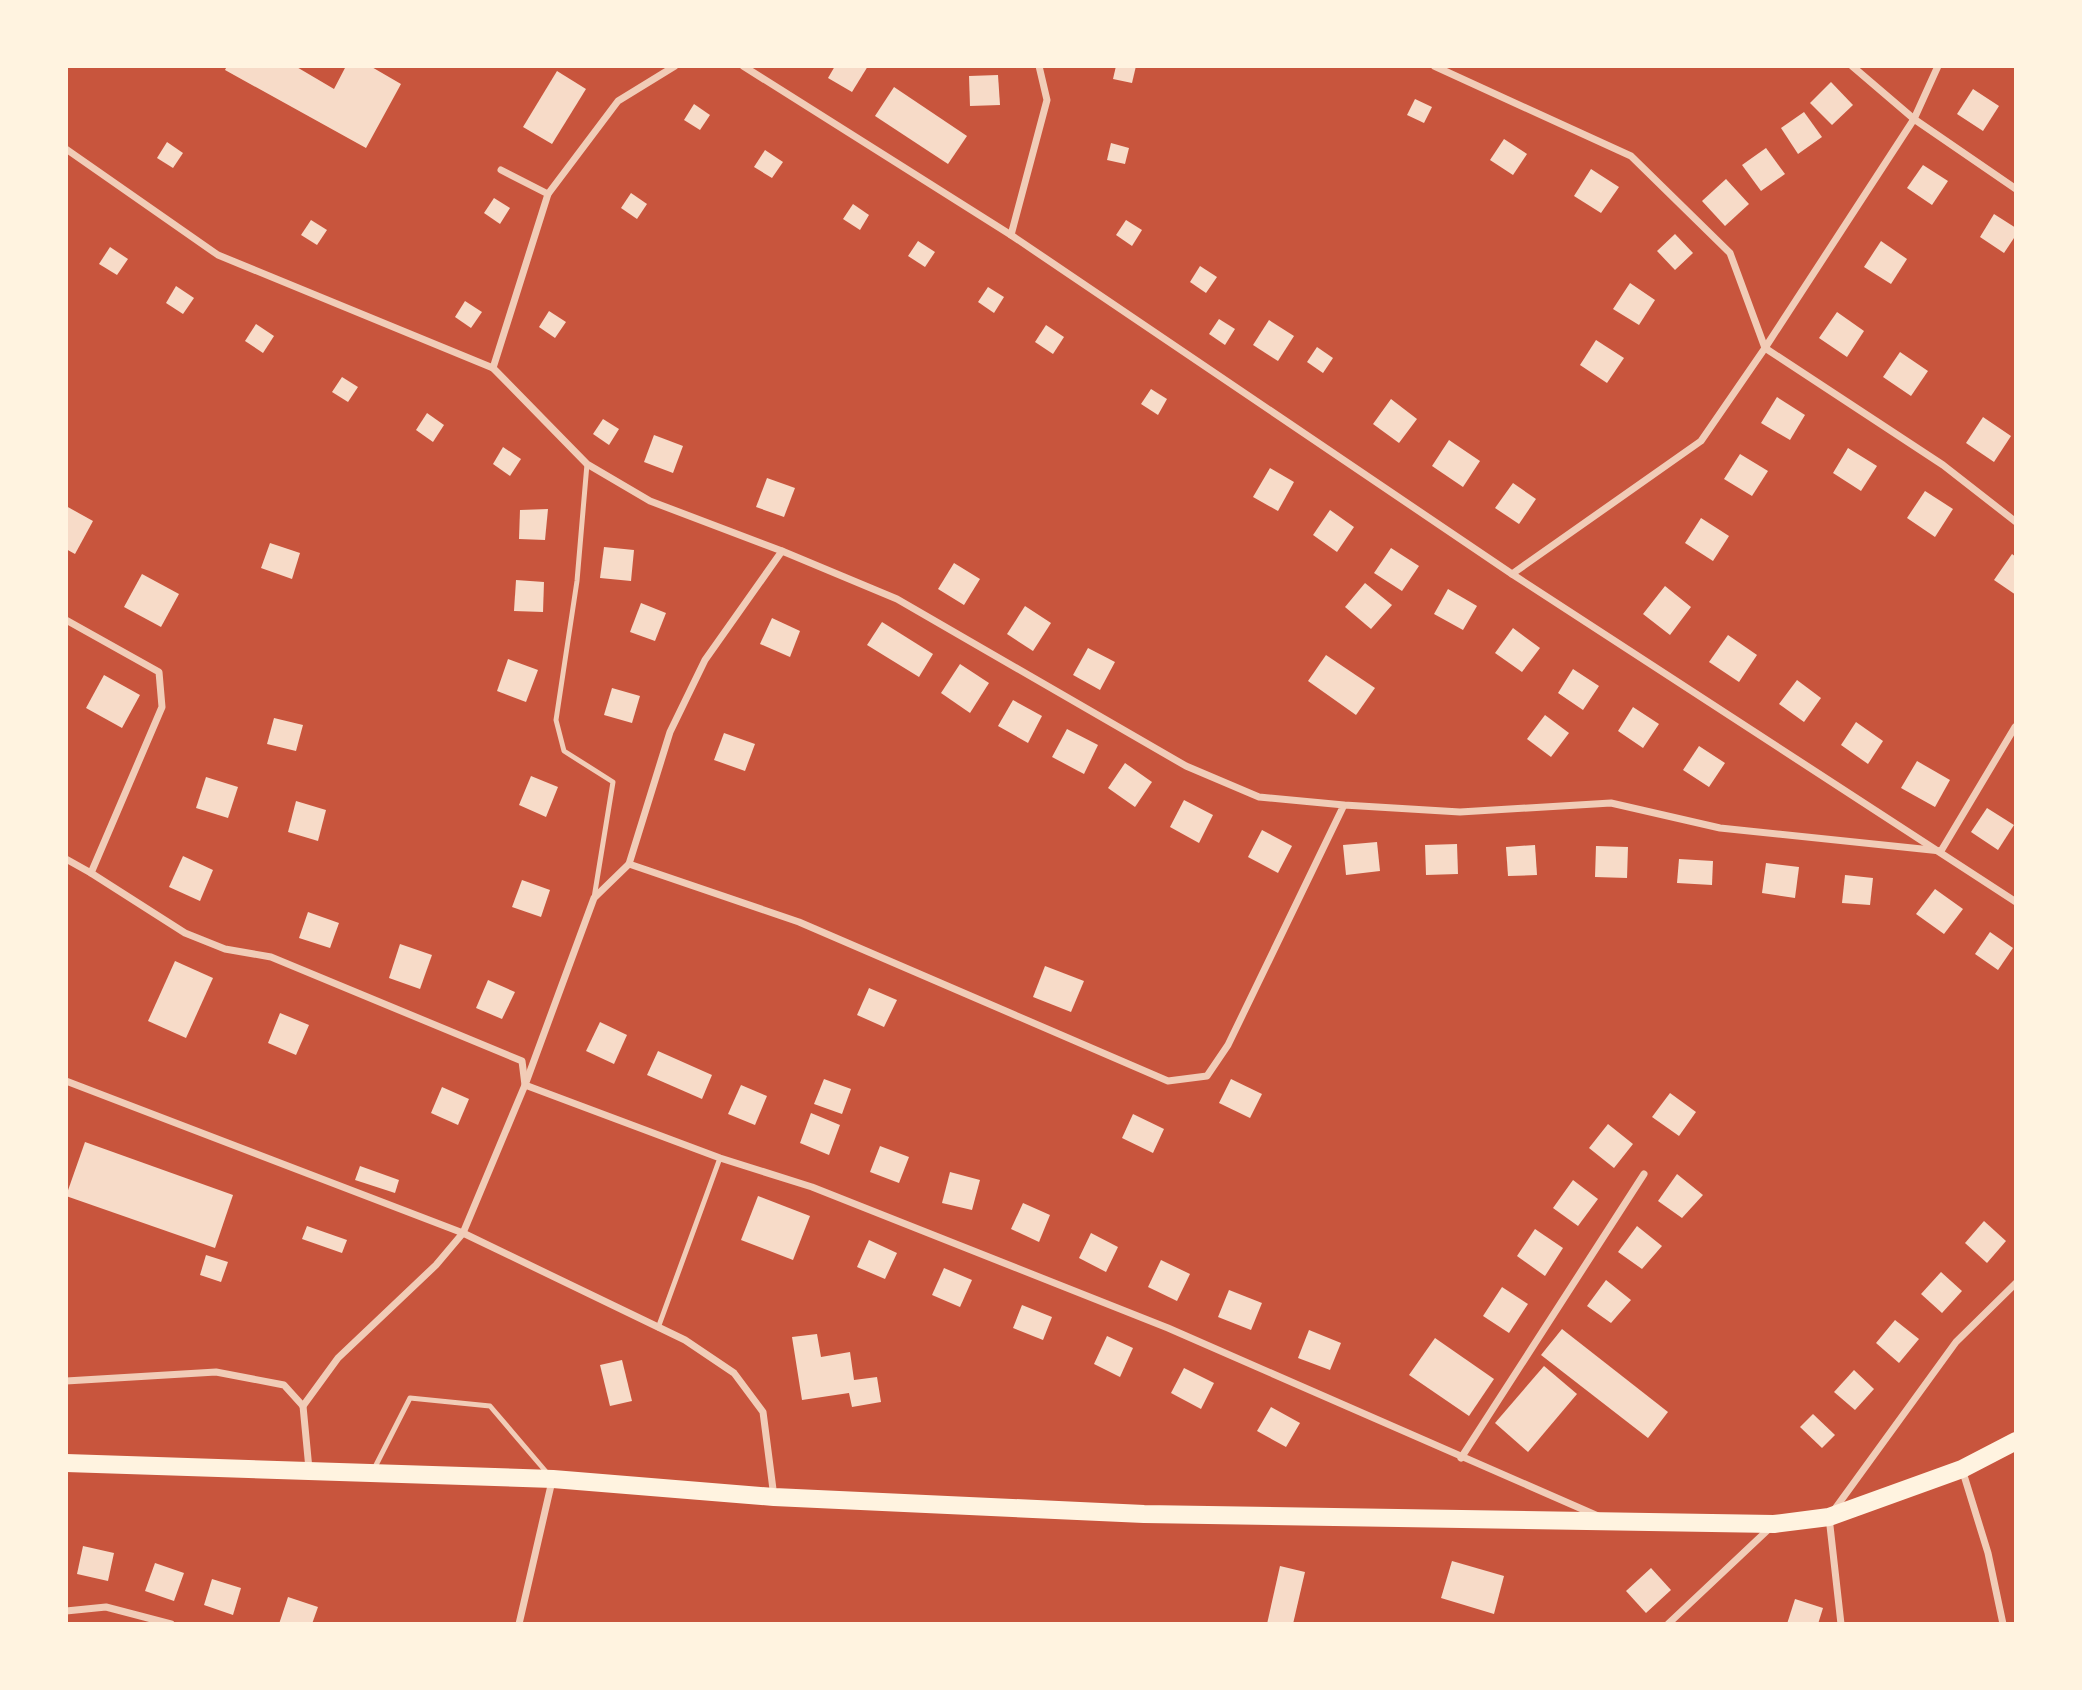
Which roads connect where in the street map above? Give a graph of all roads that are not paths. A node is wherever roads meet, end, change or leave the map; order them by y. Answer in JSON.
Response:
{"nodes":[{"id":1,"x":676,"y":66,"type":"edge"},
{"id":2,"x":743,"y":66,"type":"edge"},
{"id":3,"x":1039,"y":66,"type":"edge"},
{"id":4,"x":1434,"y":66,"type":"edge"},
{"id":5,"x":1852,"y":66,"type":"edge"},
{"id":6,"x":1938,"y":66,"type":"edge"},
{"id":7,"x":1914,"y":119,"type":"junction"},
{"id":8,"x":66,"y":149,"type":"edge"},
{"id":9,"x":501,"y":170,"type":"dead end"},
{"id":10,"x":2015,"y":189,"type":"edge"},
{"id":11,"x":548,"y":194,"type":"junction"},
{"id":12,"x":1011,"y":235,"type":"junction"},
{"id":13,"x":1765,"y":348,"type":"junction"},
{"id":14,"x":494,"y":368,"type":"junction"},
{"id":15,"x":587,"y":464,"type":"junction"},
{"id":16,"x":2015,"y":522,"type":"edge"},
{"id":17,"x":782,"y":551,"type":"junction"},
{"id":18,"x":1512,"y":574,"type":"junction"},
{"id":19,"x":66,"y":620,"type":"edge"},
{"id":20,"x":2015,"y":727,"type":"edge"},
{"id":21,"x":1344,"y":805,"type":"junction"},
{"id":22,"x":1941,"y":851,"type":"junction"},
{"id":23,"x":66,"y":859,"type":"edge"},
{"id":24,"x":629,"y":864,"type":"junction"},
{"id":25,"x":91,"y":873,"type":"junction"},
{"id":26,"x":594,"y":898,"type":"junction"},
{"id":27,"x":2015,"y":902,"type":"edge"},
{"id":28,"x":66,"y":1081,"type":"edge"},
{"id":29,"x":525,"y":1086,"type":"junction"},
{"id":30,"x":720,"y":1158,"type":"junction"},
{"id":31,"x":1644,"y":1174,"type":"dead end"},
{"id":32,"x":463,"y":1233,"type":"junction"},
{"id":33,"x":2015,"y":1283,"type":"edge"},
{"id":34,"x":658,"y":1328,"type":"junction"},
{"id":35,"x":66,"y":1381,"type":"edge"},
{"id":36,"x":303,"y":1406,"type":"junction"},
{"id":37,"x":2015,"y":1441,"type":"edge"},
{"id":38,"x":1461,"y":1458,"type":"junction"},
{"id":39,"x":66,"y":1463,"type":"edge"},
{"id":40,"x":1962,"y":1469,"type":"junction"},
{"id":41,"x":309,"y":1471,"type":"junction"},
{"id":42,"x":372,"y":1474,"type":"junction"},
{"id":43,"x":553,"y":1479,"type":"junction"},
{"id":44,"x":774,"y":1497,"type":"junction"},
{"id":45,"x":1829,"y":1517,"type":"junction"},
{"id":46,"x":1608,"y":1520,"type":"junction"},
{"id":47,"x":1774,"y":1524,"type":"junction"},
{"id":48,"x":66,"y":1611,"type":"edge"},
{"id":49,"x":171,"y":1623,"type":"edge"},
{"id":50,"x":519,"y":1623,"type":"edge"},
{"id":51,"x":1668,"y":1623,"type":"edge"},
{"id":52,"x":1841,"y":1623,"type":"edge"},
{"id":53,"x":2003,"y":1623,"type":"edge"}],
"edges":[{"from":1,"to":11,"type":"street"},
{"from":2,"to":12,"type":"street"},
{"from":3,"to":12,"type":"street"},
{"from":4,"to":13,"type":"street"},
{"from":5,"to":7,"type":"street"},
{"from":6,"to":7,"type":"street"},
{"from":7,"to":10,"type":"street"},
{"from":7,"to":13,"type":"street"},
{"from":8,"to":14,"type":"street"},
{"from":9,"to":11,"type":"street"},
{"from":11,"to":14,"type":"street"},
{"from":12,"to":18,"type":"street"},
{"from":13,"to":16,"type":"street"},
{"from":13,"to":18,"type":"street"},
{"from":14,"to":15,"type":"street"},
{"from":15,"to":17,"type":"street"},
{"from":15,"to":26,"type":"lane"},
{"from":17,"to":21,"type":"street"},
{"from":17,"to":24,"type":"street"},
{"from":18,"to":22,"type":"street"},
{"from":19,"to":25,"type":"street"},
{"from":20,"to":22,"type":"street"},
{"from":21,"to":22,"type":"street"},
{"from":21,"to":24,"type":"street"},
{"from":22,"to":27,"type":"street"},
{"from":23,"to":25,"type":"street"},
{"from":24,"to":26,"type":"street"},
{"from":25,"to":29,"type":"street"},
{"from":26,"to":29,"type":"street"},
{"from":28,"to":32,"type":"street"},
{"from":29,"to":30,"type":"street"},
{"from":29,"to":32,"type":"street"},
{"from":30,"to":34,"type":"lane"},
{"from":30,"to":38,"type":"street"},
{"from":31,"to":38,"type":"street"},
{"from":32,"to":34,"type":"street"},
{"from":32,"to":36,"type":"street"},
{"from":33,"to":45,"type":"street"},
{"from":34,"to":44,"type":"street"},
{"from":35,"to":36,"type":"street"},
{"from":36,"to":41,"type":"street"},
{"from":37,"to":40,"type":"main road"},
{"from":38,"to":46,"type":"street"},
{"from":39,"to":41,"type":"main road"},
{"from":40,"to":45,"type":"main road"},
{"from":40,"to":53,"type":"street"},
{"from":41,"to":42,"type":"main road"},
{"from":42,"to":43,"type":"main road"},
{"from":42,"to":43,"type":"lane"},
{"from":43,"to":44,"type":"main road"},
{"from":43,"to":50,"type":"street"},
{"from":44,"to":46,"type":"main road"},
{"from":45,"to":47,"type":"main road"},
{"from":45,"to":52,"type":"street"},
{"from":46,"to":47,"type":"main road"},
{"from":47,"to":51,"type":"street"},
{"from":48,"to":49,"type":"street"}]}
